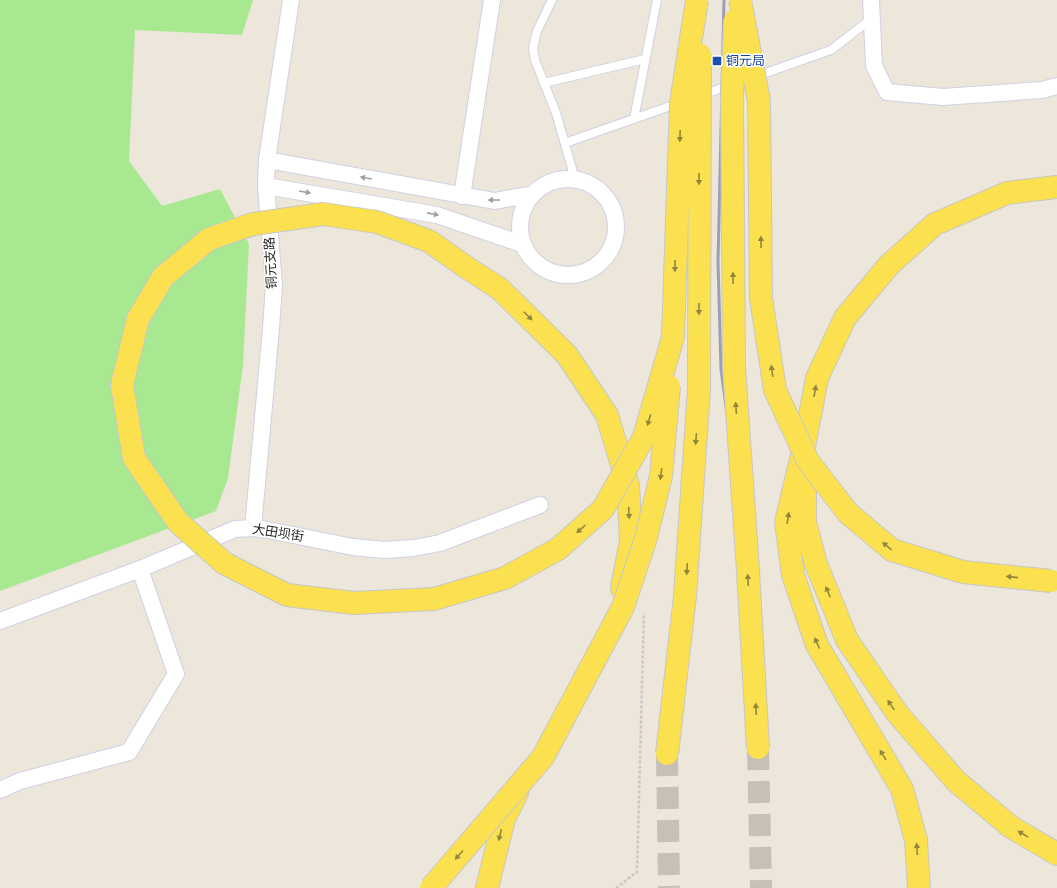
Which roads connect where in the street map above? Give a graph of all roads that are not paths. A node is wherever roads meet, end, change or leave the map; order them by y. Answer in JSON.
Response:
{"nodes":[{"id":1,"x":291,"y":0,"type":"edge"},
{"id":2,"x":492,"y":0,"type":"edge"},
{"id":3,"x":552,"y":0,"type":"edge"},
{"id":4,"x":657,"y":0,"type":"edge"},
{"id":5,"x":699,"y":0,"type":"edge"},
{"id":6,"x":736,"y":0,"type":"edge"},
{"id":7,"x":740,"y":0,"type":"edge"},
{"id":8,"x":871,"y":0,"type":"edge"},
{"id":9,"x":872,"y":18,"type":"junction"},
{"id":10,"x":645,"y":59,"type":"junction"},
{"id":11,"x":544,"y":83,"type":"junction"},
{"id":12,"x":1057,"y":86,"type":"edge"},
{"id":13,"x":634,"y":119,"type":"junction"},
{"id":14,"x":565,"y":143,"type":"junction"},
{"id":15,"x":267,"y":160,"type":"junction"},
{"id":16,"x":575,"y":179,"type":"junction"},
{"id":17,"x":266,"y":186,"type":"junction"},
{"id":18,"x":1057,"y":187,"type":"edge"},
{"id":19,"x":533,"y":194,"type":"junction"},
{"id":20,"x":462,"y":196,"type":"junction"},
{"id":21,"x":524,"y":245,"type":"junction"},
{"id":22,"x":673,"y":337,"type":"junction"},
{"id":23,"x":804,"y":446,"type":"junction"},
{"id":24,"x":540,"y":505,"type":"dead end"},
{"id":25,"x":252,"y":528,"type":"junction"},
{"id":26,"x":140,"y":569,"type":"junction"},
{"id":27,"x":1051,"y":581,"type":"dead end"},
{"id":28,"x":0,"y":621,"type":"edge"},
{"id":29,"x":758,"y":748,"type":"tunnel mouth"},
{"id":30,"x":667,"y":754,"type":"tunnel mouth"},
{"id":31,"x":0,"y":790,"type":"edge"},
{"id":32,"x":1057,"y":854,"type":"edge"},
{"id":33,"x":431,"y":888,"type":"edge"},
{"id":34,"x":487,"y":888,"type":"edge"},
{"id":35,"x":919,"y":888,"type":"edge"}],
"edges":[{"from":1,"to":15,"type":"street","name":"铜元支路"},
{"from":2,"to":20,"type":"street"},
{"from":3,"to":11,"type":"lane"},
{"from":4,"to":10,"type":"lane"},
{"from":5,"to":22,"type":"main road","one_way":true,"bridge":true},
{"from":5,"to":30,"type":"main road","one_way":true,"bridge":true},
{"from":29,"to":6,"type":"main road","one_way":true,"bridge":true},
{"from":27,"to":7,"type":"main road","one_way":true,"bridge":true},
{"from":8,"to":9,"type":"street"},
{"from":9,"to":12,"type":"street"},
{"from":9,"to":13,"type":"lane"},
{"from":10,"to":11,"type":"lane"},
{"from":10,"to":13,"type":"lane"},
{"from":11,"to":14,"type":"lane"},
{"from":13,"to":14,"type":"lane"},
{"from":14,"to":16,"type":"lane"},
{"from":15,"to":17,"type":"street","name":"铜元支路"},
{"from":20,"to":15,"type":"street","one_way":true},
{"from":16,"to":19,"type":"street"},
{"from":16,"to":21,"type":"street"},
{"from":17,"to":21,"type":"street","one_way":true},
{"from":17,"to":25,"type":"street","name":"铜元支路"},
{"from":23,"to":18,"type":"main road","one_way":true},
{"from":19,"to":20,"type":"street","one_way":true},
{"from":19,"to":21,"type":"street"},
{"from":22,"to":33,"type":"main road","one_way":true,"bridge":true},
{"from":22,"to":34,"type":"main road","one_way":true,"bridge":true},
{"from":32,"to":23,"type":"main road","one_way":true,"bridge":true},
{"from":35,"to":23,"type":"main road","one_way":true},
{"from":24,"to":25,"type":"street","name":"大田坝街"},
{"from":25,"to":26,"type":"street","name":"大田坝街"},
{"from":26,"to":28,"type":"street","name":"大田坝街"},
{"from":26,"to":31,"type":"street"}]}
